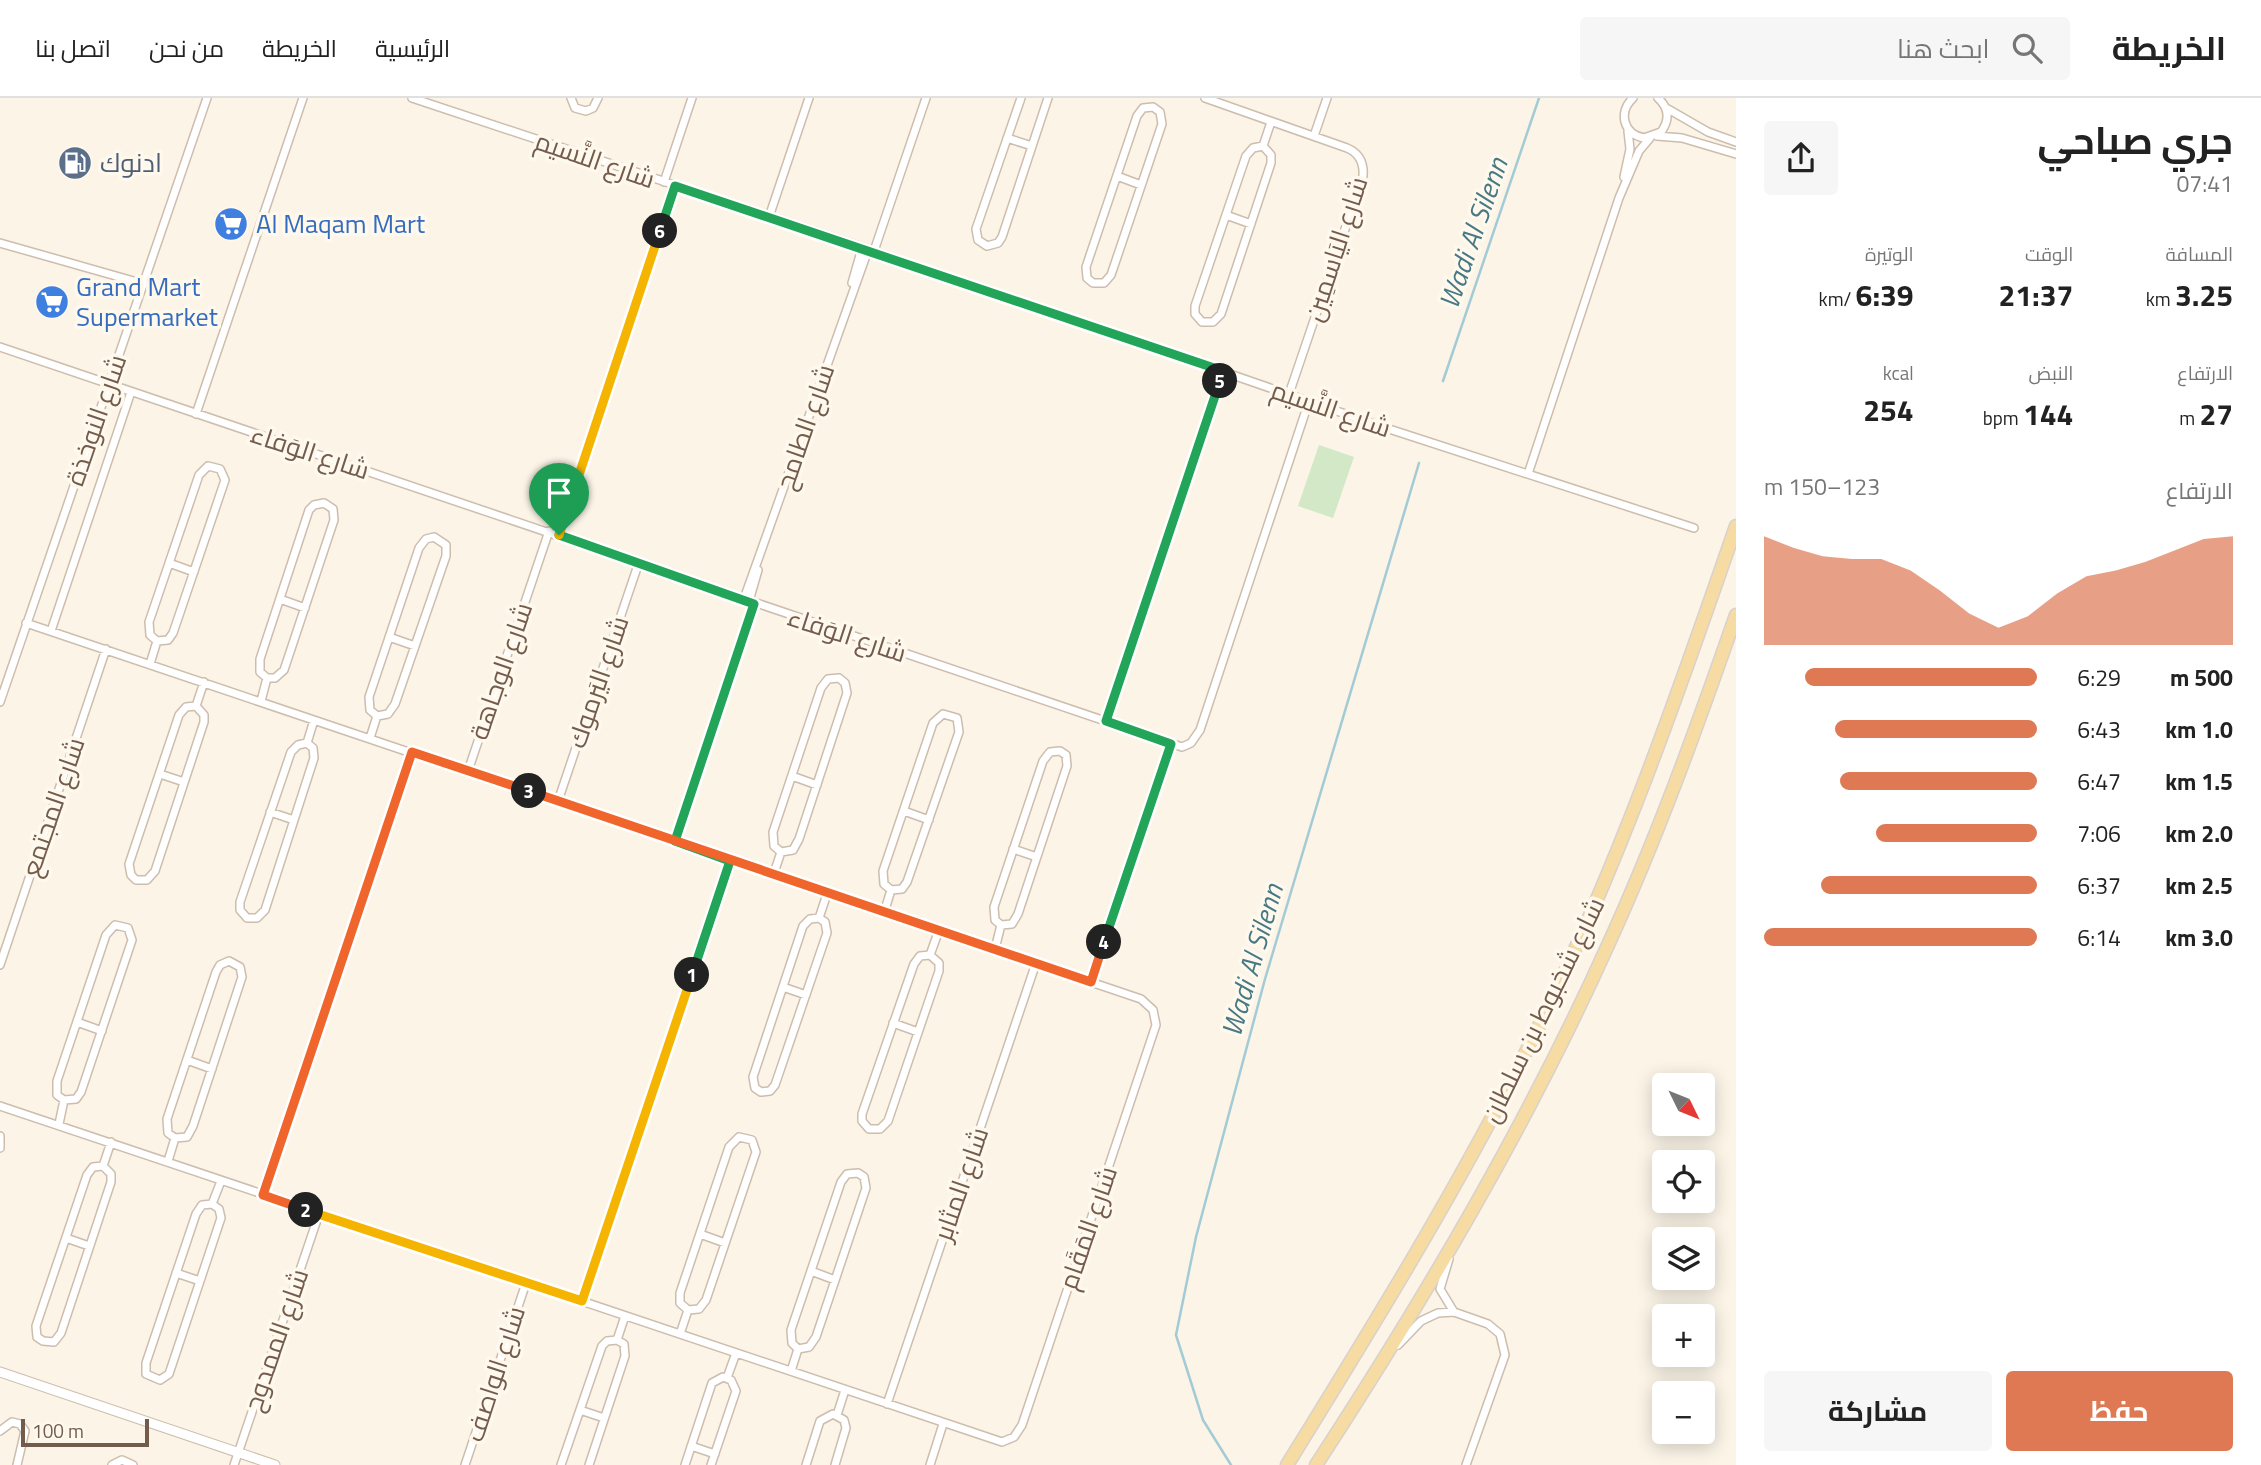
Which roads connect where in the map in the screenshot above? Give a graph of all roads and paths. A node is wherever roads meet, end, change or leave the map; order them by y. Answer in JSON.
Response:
{"nodes":[{"id":1,"x":207,"y":98,"type":"edge"},
{"id":2,"x":303,"y":98,"type":"edge"},
{"id":3,"x":412,"y":98,"type":"edge"},
{"id":4,"x":571,"y":98,"type":"edge"},
{"id":5,"x":598,"y":98,"type":"edge"},
{"id":6,"x":692,"y":98,"type":"edge"},
{"id":7,"x":809,"y":98,"type":"edge"},
{"id":8,"x":926,"y":98,"type":"edge"},
{"id":9,"x":1021,"y":98,"type":"edge"},
{"id":10,"x":1048,"y":98,"type":"edge"},
{"id":11,"x":1157,"y":98,"type":"edge"},
{"id":12,"x":1205,"y":98,"type":"edge"},
{"id":13,"x":1327,"y":98,"type":"edge"},
{"id":14,"x":1633,"y":98,"type":"edge"},
{"id":15,"x":1216,"y":100,"type":"edge"},
{"id":16,"x":1663,"y":102,"type":"edge"},
{"id":17,"x":1153,"y":107,"type":"junction"},
{"id":18,"x":1271,"y":122,"type":"junction"},
{"id":19,"x":1628,"y":130,"type":"junction"},
{"id":20,"x":1314,"y":136,"type":"junction"},
{"id":21,"x":1653,"y":137,"type":"junction"},
{"id":22,"x":1007,"y":138,"type":"junction"},
{"id":23,"x":1736,"y":142,"type":"edge"},
{"id":24,"x":1032,"y":146,"type":"junction"},
{"id":25,"x":1263,"y":146,"type":"junction"},
{"id":26,"x":1736,"y":154,"type":"edge"},
{"id":27,"x":1116,"y":176,"type":"junction"},
{"id":28,"x":664,"y":182,"type":"junction"},
{"id":29,"x":1141,"y":185,"type":"junction"},
{"id":30,"x":675,"y":186,"type":"junction"},
{"id":31,"x":1619,"y":198,"type":"junction"},
{"id":32,"x":1226,"y":215,"type":"junction"},
{"id":33,"x":769,"y":217,"type":"junction"},
{"id":34,"x":1251,"y":224,"type":"junction"},
{"id":35,"x":0,"y":243,"type":"edge"},
{"id":36,"x":868,"y":250,"type":"junction"},
{"id":37,"x":144,"y":284,"type":"junction"},
{"id":38,"x":0,"y":347,"type":"edge"},
{"id":39,"x":1223,"y":371,"type":"junction"},
{"id":40,"x":107,"y":384,"type":"junction"},
{"id":41,"x":131,"y":392,"type":"junction"},
{"id":42,"x":1289,"y":394,"type":"junction"},
{"id":43,"x":1309,"y":401,"type":"junction"},
{"id":44,"x":196,"y":414,"type":"junction"},
{"id":45,"x":1528,"y":474,"type":"junction"},
{"id":46,"x":1736,"y":526,"type":"edge"},
{"id":47,"x":1695,"y":528,"type":"dead end"},
{"id":48,"x":548,"y":531,"type":"junction"},
{"id":49,"x":559,"y":535,"type":"junction"},
{"id":50,"x":639,"y":562,"type":"junction"},
{"id":51,"x":169,"y":563,"type":"junction"},
{"id":52,"x":194,"y":572,"type":"junction"},
{"id":53,"x":279,"y":599,"type":"junction"},
{"id":54,"x":749,"y":601,"type":"junction"},
{"id":55,"x":305,"y":608,"type":"junction"},
{"id":56,"x":1736,"y":615,"type":"edge"},
{"id":57,"x":26,"y":623,"type":"junction"},
{"id":58,"x":51,"y":631,"type":"junction"},
{"id":59,"x":389,"y":637,"type":"junction"},
{"id":60,"x":157,"y":641,"type":"junction"},
{"id":61,"x":415,"y":646,"type":"junction"},
{"id":62,"x":106,"y":649,"type":"junction"},
{"id":63,"x":150,"y":664,"type":"junction"},
{"id":64,"x":267,"y":678,"type":"junction"},
{"id":65,"x":204,"y":682,"type":"junction"},
{"id":66,"x":261,"y":701,"type":"junction"},
{"id":67,"x":0,"y":702,"type":"edge"},
{"id":68,"x":196,"y":706,"type":"junction"},
{"id":69,"x":377,"y":716,"type":"junction"},
{"id":70,"x":314,"y":720,"type":"junction"},
{"id":71,"x":1106,"y":721,"type":"junction"},
{"id":72,"x":370,"y":738,"type":"junction"},
{"id":73,"x":307,"y":743,"type":"junction"},
{"id":74,"x":1171,"y":744,"type":"junction"},
{"id":75,"x":412,"y":752,"type":"junction"},
{"id":76,"x":468,"y":771,"type":"junction"},
{"id":77,"x":159,"y":774,"type":"junction"},
{"id":78,"x":792,"y":776,"type":"junction"},
{"id":79,"x":184,"y":782,"type":"junction"},
{"id":80,"x":817,"y":785,"type":"junction"},
{"id":81,"x":558,"y":801,"type":"junction"},
{"id":82,"x":904,"y":811,"type":"junction"},
{"id":83,"x":270,"y":812,"type":"junction"},
{"id":84,"x":294,"y":820,"type":"junction"},
{"id":85,"x":929,"y":820,"type":"junction"},
{"id":86,"x":675,"y":841,"type":"junction"},
{"id":87,"x":1013,"y":849,"type":"junction"},
{"id":88,"x":781,"y":852,"type":"junction"},
{"id":89,"x":1037,"y":858,"type":"junction"},
{"id":90,"x":730,"y":861,"type":"junction"},
{"id":91,"x":773,"y":876,"type":"junction"},
{"id":92,"x":891,"y":890,"type":"junction"},
{"id":93,"x":827,"y":894,"type":"junction"},
{"id":94,"x":884,"y":912,"type":"junction"},
{"id":95,"x":819,"y":918,"type":"junction"},
{"id":96,"x":1001,"y":925,"type":"junction"},
{"id":97,"x":939,"y":930,"type":"junction"},
{"id":98,"x":995,"y":949,"type":"junction"},
{"id":99,"x":930,"y":955,"type":"junction"},
{"id":100,"x":1036,"y":963,"type":"junction"},
{"id":101,"x":0,"y":965,"type":"edge"},
{"id":102,"x":1091,"y":982,"type":"junction"},
{"id":103,"x":783,"y":987,"type":"junction"},
{"id":104,"x":806,"y":995,"type":"junction"},
{"id":105,"x":76,"y":1022,"type":"junction"},
{"id":106,"x":893,"y":1023,"type":"junction"},
{"id":107,"x":102,"y":1031,"type":"junction"},
{"id":108,"x":918,"y":1032,"type":"junction"},
{"id":109,"x":187,"y":1060,"type":"junction"},
{"id":110,"x":212,"y":1069,"type":"junction"},
{"id":111,"x":64,"y":1100,"type":"junction"},
{"id":112,"x":0,"y":1106,"type":"edge"},
{"id":113,"x":59,"y":1124,"type":"junction"},
{"id":114,"x":0,"y":1136,"type":"edge"},
{"id":115,"x":175,"y":1138,"type":"junction"},
{"id":116,"x":111,"y":1142,"type":"junction"},
{"id":117,"x":0,"y":1148,"type":"edge"},
{"id":118,"x":168,"y":1161,"type":"junction"},
{"id":119,"x":103,"y":1166,"type":"junction"},
{"id":120,"x":220,"y":1181,"type":"junction"},
{"id":121,"x":263,"y":1195,"type":"junction"},
{"id":122,"x":212,"y":1204,"type":"junction"},
{"id":123,"x":318,"y":1214,"type":"junction"},
{"id":124,"x":700,"y":1234,"type":"junction"},
{"id":125,"x":65,"y":1238,"type":"junction"},
{"id":126,"x":725,"y":1243,"type":"junction"},
{"id":127,"x":1454,"y":1244,"type":"junction"},
{"id":128,"x":89,"y":1246,"type":"junction"},
{"id":129,"x":811,"y":1272,"type":"junction"},
{"id":130,"x":176,"y":1273,"type":"junction"},
{"id":131,"x":835,"y":1280,"type":"junction"},
{"id":132,"x":200,"y":1281,"type":"junction"},
{"id":133,"x":526,"y":1283,"type":"junction"},
{"id":134,"x":582,"y":1301,"type":"junction"},
{"id":135,"x":688,"y":1310,"type":"junction"},
{"id":136,"x":1454,"y":1312,"type":"junction"},
{"id":137,"x":625,"y":1316,"type":"junction"},
{"id":138,"x":680,"y":1334,"type":"junction"},
{"id":139,"x":617,"y":1340,"type":"junction"},
{"id":140,"x":798,"y":1349,"type":"junction"},
{"id":141,"x":736,"y":1353,"type":"junction"},
{"id":142,"x":1386,"y":1358,"type":"junction"},
{"id":143,"x":791,"y":1371,"type":"junction"},
{"id":144,"x":0,"y":1372,"type":"edge"},
{"id":145,"x":727,"y":1378,"type":"junction"},
{"id":146,"x":845,"y":1390,"type":"junction"},
{"id":147,"x":887,"y":1404,"type":"junction"},
{"id":148,"x":580,"y":1410,"type":"junction"},
{"id":149,"x":836,"y":1415,"type":"junction"},
{"id":150,"x":604,"y":1418,"type":"junction"},
{"id":151,"x":943,"y":1424,"type":"junction"},
{"id":152,"x":0,"y":1431,"type":"edge"},
{"id":153,"x":691,"y":1446,"type":"junction"},
{"id":154,"x":238,"y":1453,"type":"junction"},
{"id":155,"x":715,"y":1454,"type":"junction"},
{"id":156,"x":17,"y":1465,"type":"edge"},
{"id":157,"x":112,"y":1465,"type":"edge"},
{"id":158,"x":133,"y":1465,"type":"edge"},
{"id":159,"x":234,"y":1465,"type":"edge"},
{"id":160,"x":275,"y":1465,"type":"edge"},
{"id":161,"x":465,"y":1465,"type":"edge"},
{"id":162,"x":561,"y":1465,"type":"edge"},
{"id":163,"x":589,"y":1465,"type":"edge"},
{"id":164,"x":685,"y":1465,"type":"edge"},
{"id":165,"x":711,"y":1465,"type":"edge"},
{"id":166,"x":806,"y":1465,"type":"edge"},
{"id":167,"x":835,"y":1465,"type":"edge"},
{"id":168,"x":930,"y":1465,"type":"edge"},
{"id":169,"x":1287,"y":1465,"type":"edge"},
{"id":170,"x":1316,"y":1465,"type":"edge"},
{"id":171,"x":1466,"y":1465,"type":"edge"}],
"edges":[{"from":1,"to":37,"type":"street","name":"شارع النوخذة"},
{"from":2,"to":44,"type":"street"},
{"from":3,"to":28,"type":"street","name":"شارع النَّسيم"},
{"from":4,"to":5,"type":"street"},
{"from":6,"to":28,"type":"street"},
{"from":7,"to":33,"type":"street"},
{"from":8,"to":36,"type":"street","name":"شارع الطامح"},
{"from":9,"to":22,"type":"street"},
{"from":10,"to":24,"type":"street"},
{"from":11,"to":17,"type":"street"},
{"from":12,"to":15,"type":"street","name":"شارع اليَاسمِين"},
{"from":13,"to":20,"type":"street"},
{"from":14,"to":19,"type":"street"},
{"from":15,"to":18,"type":"street","name":"شارع اليَاسمِين"},
{"from":16,"to":21,"type":"street"},
{"from":16,"to":23,"type":"street"},
{"from":17,"to":27,"type":"street"},
{"from":17,"to":29,"type":"street"},
{"from":18,"to":20,"type":"street","name":"شارع اليَاسمِين"},
{"from":18,"to":25,"type":"street"},
{"from":19,"to":21,"type":"street"},
{"from":19,"to":31,"type":"street"},
{"from":20,"to":42,"type":"street","name":"شارع اليَاسمِين"},
{"from":21,"to":26,"type":"street"},
{"from":21,"to":31,"type":"street"},
{"from":22,"to":24,"type":"street"},
{"from":22,"to":24,"type":"street"},
{"from":25,"to":32,"type":"street"},
{"from":25,"to":34,"type":"street"},
{"from":27,"to":29,"type":"street"},
{"from":27,"to":29,"type":"street"},
{"from":28,"to":30,"type":"street","name":"شارع النَّسيم"},
{"from":30,"to":33,"type":"street","name":"شارع النَّسيم"},
{"from":30,"to":49,"type":"street"},
{"from":31,"to":45,"type":"street"},
{"from":32,"to":34,"type":"street"},
{"from":32,"to":34,"type":"street"},
{"from":33,"to":36,"type":"street","name":"شارع النَّسيم"},
{"from":35,"to":37,"type":"street"},
{"from":36,"to":39,"type":"street","name":"شارع النَّسيم"},
{"from":36,"to":54,"type":"street","name":"شارع الطامح"},
{"from":37,"to":40,"type":"street","name":"شارع النوخذة"},
{"from":38,"to":40,"type":"street","name":"شارع الوَفاء"},
{"from":39,"to":42,"type":"street","name":"شارع النَّسيم"},
{"from":39,"to":71,"type":"street"},
{"from":40,"to":41,"type":"street","name":"شارع الوَفاء"},
{"from":40,"to":57,"type":"street","name":"شارع النوخذة"},
{"from":41,"to":44,"type":"street","name":"شارع الوَفاء"},
{"from":41,"to":58,"type":"street","name":"شارع النوخذة"},
{"from":42,"to":43,"type":"street","name":"شارع النَّسيم"},
{"from":43,"to":45,"type":"street","name":"شارع النَّسيم"},
{"from":43,"to":74,"type":"street"},
{"from":44,"to":48,"type":"street","name":"شارع الوَفاء"},
{"from":45,"to":47,"type":"street","name":"شارع النَّسيم"},
{"from":46,"to":169,"type":"main road","name":"شارع شخبوط بن سلطان"},
{"from":48,"to":49,"type":"street","name":"شارع الوَفاء"},
{"from":48,"to":76,"type":"street","name":"شارع الوجاهة"},
{"from":49,"to":50,"type":"street","name":"شارع الوَفاء"},
{"from":50,"to":54,"type":"street","name":"شارع الوَفاء"},
{"from":50,"to":81,"type":"street","name":"شارع اليَرموك"},
{"from":51,"to":52,"type":"street"},
{"from":51,"to":52,"type":"street"},
{"from":51,"to":60,"type":"street"},
{"from":52,"to":60,"type":"street"},
{"from":53,"to":55,"type":"street"},
{"from":53,"to":55,"type":"street"},
{"from":53,"to":64,"type":"street"},
{"from":54,"to":71,"type":"street","name":"شارع الوَفاء"},
{"from":54,"to":86,"type":"street","name":"شارع الطامح"},
{"from":55,"to":64,"type":"street"},
{"from":56,"to":127,"type":"main road","name":"شارع شخبوط بن سلطان"},
{"from":57,"to":58,"type":"street","name":"شارع المَقَام"},
{"from":57,"to":67,"type":"street","name":"شارع النوخذة"},
{"from":58,"to":62,"type":"street","name":"شارع المَقَام"},
{"from":59,"to":61,"type":"street"},
{"from":59,"to":61,"type":"street"},
{"from":59,"to":69,"type":"street"},
{"from":60,"to":63,"type":"street"},
{"from":61,"to":69,"type":"street"},
{"from":62,"to":63,"type":"street","name":"شارع المَقَام"},
{"from":62,"to":101,"type":"street","name":"شارع المجتمع"},
{"from":63,"to":65,"type":"street","name":"شارع المَقَام"},
{"from":64,"to":66,"type":"street"},
{"from":65,"to":66,"type":"street","name":"شارع المَقَام"},
{"from":65,"to":68,"type":"street"},
{"from":66,"to":70,"type":"street","name":"شارع المَقَام"},
{"from":68,"to":77,"type":"street"},
{"from":68,"to":79,"type":"street"},
{"from":69,"to":72,"type":"street"},
{"from":70,"to":72,"type":"street","name":"شارع المَقَام"},
{"from":70,"to":73,"type":"street"},
{"from":71,"to":74,"type":"street","name":"شارع الوَفاء"},
{"from":72,"to":75,"type":"street","name":"شارع المَقَام"},
{"from":73,"to":83,"type":"street"},
{"from":73,"to":84,"type":"street"},
{"from":74,"to":102,"type":"street"},
{"from":75,"to":76,"type":"street","name":"شارع المَقَام"},
{"from":75,"to":121,"type":"street"},
{"from":76,"to":81,"type":"street","name":"شارع المَقَام"},
{"from":77,"to":79,"type":"street"},
{"from":77,"to":79,"type":"street"},
{"from":78,"to":80,"type":"street"},
{"from":78,"to":80,"type":"street"},
{"from":78,"to":88,"type":"street"},
{"from":80,"to":88,"type":"street"},
{"from":81,"to":86,"type":"street","name":"شارع المَقَام"},
{"from":82,"to":85,"type":"street"},
{"from":82,"to":85,"type":"street"},
{"from":82,"to":92,"type":"street"},
{"from":83,"to":84,"type":"street"},
{"from":83,"to":84,"type":"street"},
{"from":85,"to":92,"type":"street"},
{"from":86,"to":90,"type":"street","name":"شارع المَقَام"},
{"from":87,"to":89,"type":"street"},
{"from":87,"to":89,"type":"street"},
{"from":87,"to":96,"type":"street"},
{"from":88,"to":91,"type":"street"},
{"from":89,"to":96,"type":"street"},
{"from":90,"to":91,"type":"street","name":"شارع المَقَام"},
{"from":90,"to":134,"type":"street"},
{"from":91,"to":93,"type":"street","name":"شارع المَقَام"},
{"from":92,"to":94,"type":"street"},
{"from":93,"to":94,"type":"street","name":"شارع المَقَام"},
{"from":93,"to":95,"type":"street"},
{"from":94,"to":97,"type":"street","name":"شارع المَقَام"},
{"from":95,"to":103,"type":"street"},
{"from":95,"to":104,"type":"street"},
{"from":96,"to":98,"type":"street"},
{"from":97,"to":98,"type":"street","name":"شارع المَقَام"},
{"from":97,"to":99,"type":"street"},
{"from":98,"to":100,"type":"street","name":"شارع المَقَام"},
{"from":99,"to":106,"type":"street"},
{"from":99,"to":108,"type":"street"},
{"from":100,"to":102,"type":"street","name":"شارع المَقَام"},
{"from":100,"to":147,"type":"street","name":"شارع المثابر"},
{"from":102,"to":151,"type":"street","name":"شارع المَقَام"},
{"from":103,"to":104,"type":"street"},
{"from":103,"to":104,"type":"street"},
{"from":105,"to":107,"type":"street"},
{"from":105,"to":107,"type":"street"},
{"from":105,"to":111,"type":"street"},
{"from":106,"to":108,"type":"street"},
{"from":106,"to":108,"type":"street"},
{"from":107,"to":111,"type":"street"},
{"from":109,"to":110,"type":"street"},
{"from":109,"to":110,"type":"street"},
{"from":109,"to":115,"type":"street"},
{"from":110,"to":115,"type":"street"},
{"from":111,"to":113,"type":"street"},
{"from":112,"to":113,"type":"street","name":"شارع المَقَام"},
{"from":113,"to":116,"type":"street","name":"شارع المَقَام"},
{"from":114,"to":117,"type":"street"},
{"from":115,"to":118,"type":"street"},
{"from":116,"to":118,"type":"street","name":"شارع المَقَام"},
{"from":116,"to":119,"type":"street"},
{"from":118,"to":120,"type":"street","name":"شارع المَقَام"},
{"from":119,"to":125,"type":"street"},
{"from":119,"to":128,"type":"street"},
{"from":120,"to":121,"type":"street","name":"شارع المَقَام"},
{"from":120,"to":122,"type":"street"},
{"from":121,"to":123,"type":"street","name":"شارع المَقَام"},
{"from":122,"to":130,"type":"street"},
{"from":122,"to":132,"type":"street"},
{"from":123,"to":133,"type":"street","name":"شارع المَقَام"},
{"from":123,"to":154,"type":"street","name":"شارع الممدوح"},
{"from":124,"to":126,"type":"street"},
{"from":124,"to":126,"type":"street"},
{"from":124,"to":135,"type":"street"},
{"from":125,"to":128,"type":"street"},
{"from":125,"to":128,"type":"street"},
{"from":126,"to":135,"type":"street"},
{"from":127,"to":136,"type":"street"},
{"from":127,"to":142,"type":"main road","name":"شارع شخبوط بن سلطان"},
{"from":129,"to":131,"type":"street"},
{"from":129,"to":131,"type":"street"},
{"from":129,"to":140,"type":"street"},
{"from":130,"to":132,"type":"street"},
{"from":130,"to":132,"type":"street"},
{"from":131,"to":140,"type":"street"},
{"from":133,"to":134,"type":"street","name":"شارع المَقَام"},
{"from":133,"to":161,"type":"street","name":"شارع الواصف"},
{"from":134,"to":137,"type":"street","name":"شارع المَقَام"},
{"from":135,"to":138,"type":"street"},
{"from":136,"to":142,"type":"street"},
{"from":136,"to":171,"type":"street"},
{"from":137,"to":138,"type":"street","name":"شارع المَقَام"},
{"from":137,"to":139,"type":"street"},
{"from":138,"to":141,"type":"street","name":"شارع المَقَام"},
{"from":139,"to":148,"type":"street"},
{"from":139,"to":150,"type":"street"},
{"from":140,"to":143,"type":"street"},
{"from":141,"to":143,"type":"street","name":"شارع المَقَام"},
{"from":141,"to":145,"type":"street"},
{"from":142,"to":170,"type":"main road","name":"شارع شخبوط بن سلطان"},
{"from":143,"to":146,"type":"street","name":"شارع المَقَام"},
{"from":144,"to":154,"type":"street"},
{"from":145,"to":153,"type":"street"},
{"from":145,"to":155,"type":"street"},
{"from":146,"to":147,"type":"street","name":"شارع المَقَام"},
{"from":146,"to":149,"type":"street"},
{"from":147,"to":151,"type":"street","name":"شارع المَقَام"},
{"from":148,"to":150,"type":"street"},
{"from":148,"to":162,"type":"street"},
{"from":149,"to":166,"type":"street"},
{"from":149,"to":167,"type":"street"},
{"from":150,"to":163,"type":"street"},
{"from":151,"to":168,"type":"street"},
{"from":152,"to":156,"type":"street"},
{"from":153,"to":155,"type":"street"},
{"from":153,"to":164,"type":"street"},
{"from":154,"to":159,"type":"street","name":"شارع الممدوح"},
{"from":154,"to":160,"type":"street"},
{"from":155,"to":165,"type":"street"},
{"from":157,"to":158,"type":"street"}]}
